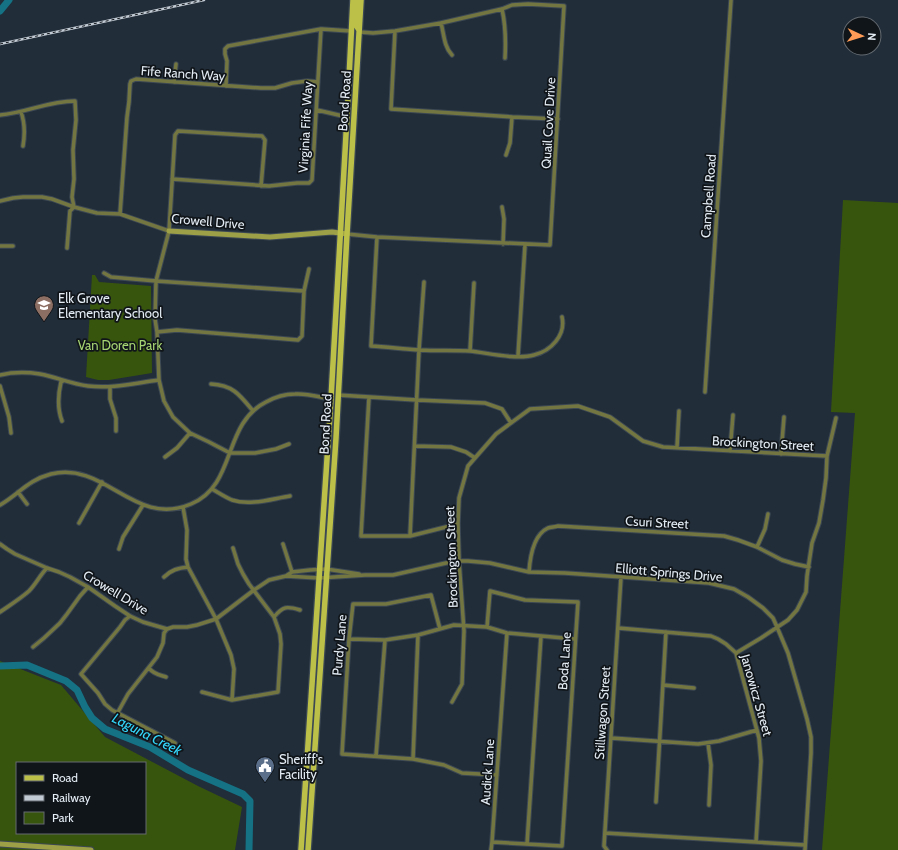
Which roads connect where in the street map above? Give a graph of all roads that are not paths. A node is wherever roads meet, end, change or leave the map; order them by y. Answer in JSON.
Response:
{"nodes":[{"id":1,"x":353,"y":0,"type":"edge"},
{"id":2,"x":356,"y":0,"type":"edge"},
{"id":3,"x":361,"y":0,"type":"edge"},
{"id":4,"x":731,"y":0,"type":"edge"},
{"id":5,"x":502,"y":9,"type":"junction"},
{"id":6,"x":441,"y":23,"type":"junction"},
{"id":7,"x":321,"y":29,"type":"junction"},
{"id":8,"x":351,"y":31,"type":"junction"},
{"id":9,"x":360,"y":32,"type":"junction"},
{"id":10,"x":395,"y":32,"type":"junction"},
{"id":11,"x":452,"y":55,"type":"dead end"},
{"id":12,"x":505,"y":58,"type":"dead end"},
{"id":13,"x":176,"y":64,"type":"dead end"},
{"id":14,"x":357,"y":80,"type":"junction"},
{"id":15,"x":174,"y":82,"type":"junction"},
{"id":16,"x":318,"y":82,"type":"junction"},
{"id":17,"x":226,"y":86,"type":"junction"},
{"id":18,"x":317,"y":110,"type":"junction"},
{"id":19,"x":21,"y":112,"type":"junction"},
{"id":20,"x":0,"y":115,"type":"edge"},
{"id":21,"x":347,"y":117,"type":"junction"},
{"id":22,"x":512,"y":117,"type":"junction"},
{"id":23,"x":558,"y":119,"type":"junction"},
{"id":24,"x":23,"y":146,"type":"dead end"},
{"id":25,"x":506,"y":155,"type":"dead end"},
{"id":26,"x":352,"y":160,"type":"junction"},
{"id":27,"x":172,"y":179,"type":"junction"},
{"id":28,"x":261,"y":186,"type":"junction"},
{"id":29,"x":0,"y":201,"type":"edge"},
{"id":30,"x":74,"y":207,"type":"junction"},
{"id":31,"x":502,"y":207,"type":"dead end"},
{"id":32,"x":120,"y":214,"type":"junction"},
{"id":33,"x":168,"y":231,"type":"junction"},
{"id":34,"x":340,"y":233,"type":"junction"},
{"id":35,"x":347,"y":234,"type":"junction"},
{"id":36,"x":377,"y":237,"type":"junction"},
{"id":37,"x":503,"y":244,"type":"junction"},
{"id":38,"x":525,"y":245,"type":"junction"},
{"id":39,"x":0,"y":246,"type":"edge"},
{"id":40,"x":13,"y":246,"type":"dead end"},
{"id":41,"x":67,"y":248,"type":"dead end"},
{"id":42,"x":309,"y":269,"type":"dead end"},
{"id":43,"x":104,"y":272,"type":"dead end"},
{"id":44,"x":156,"y":281,"type":"junction"},
{"id":45,"x":424,"y":282,"type":"dead end"},
{"id":46,"x":474,"y":283,"type":"dead end"},
{"id":47,"x":304,"y":291,"type":"junction"},
{"id":48,"x":562,"y":317,"type":"dead end"},
{"id":49,"x":157,"y":332,"type":"junction"},
{"id":50,"x":419,"y":350,"type":"junction"},
{"id":51,"x":470,"y":351,"type":"junction"},
{"id":52,"x":518,"y":356,"type":"junction"},
{"id":53,"x":0,"y":375,"type":"edge"},
{"id":54,"x":159,"y":380,"type":"junction"},
{"id":55,"x":63,"y":381,"type":"junction"},
{"id":56,"x":211,"y":384,"type":"dead end"},
{"id":57,"x":0,"y":386,"type":"edge"},
{"id":58,"x":110,"y":387,"type":"junction"},
{"id":59,"x":705,"y":392,"type":"dead end"},
{"id":60,"x":338,"y":395,"type":"junction"},
{"id":61,"x":370,"y":397,"type":"junction"},
{"id":62,"x":331,"y":399,"type":"junction"},
{"id":63,"x":417,"y":400,"type":"junction"},
{"id":64,"x":253,"y":410,"type":"junction"},
{"id":65,"x":679,"y":411,"type":"dead end"},
{"id":66,"x":733,"y":415,"type":"dead end"},
{"id":67,"x":784,"y":417,"type":"dead end"},
{"id":68,"x":836,"y":418,"type":"dead end"},
{"id":69,"x":62,"y":421,"type":"dead end"},
{"id":70,"x":512,"y":422,"type":"junction"},
{"id":71,"x":116,"y":431,"type":"dead end"},
{"id":72,"x":11,"y":433,"type":"dead end"},
{"id":73,"x":190,"y":433,"type":"junction"},
{"id":74,"x":336,"y":438,"type":"junction"},
{"id":75,"x":289,"y":444,"type":"dead end"},
{"id":76,"x":415,"y":446,"type":"junction"},
{"id":77,"x":677,"y":448,"type":"junction"},
{"id":78,"x":730,"y":451,"type":"junction"},
{"id":79,"x":230,"y":454,"type":"junction"},
{"id":80,"x":781,"y":454,"type":"junction"},
{"id":81,"x":827,"y":456,"type":"junction"},
{"id":82,"x":165,"y":458,"type":"dead end"},
{"id":83,"x":475,"y":458,"type":"junction"},
{"id":84,"x":102,"y":482,"type":"junction"},
{"id":85,"x":212,"y":489,"type":"junction"},
{"id":86,"x":18,"y":492,"type":"junction"},
{"id":87,"x":290,"y":496,"type":"dead end"},
{"id":88,"x":27,"y":504,"type":"dead end"},
{"id":89,"x":0,"y":505,"type":"edge"},
{"id":90,"x":143,"y":505,"type":"junction"},
{"id":91,"x":183,"y":507,"type":"junction"},
{"id":92,"x":768,"y":514,"type":"dead end"},
{"id":93,"x":79,"y":523,"type":"dead end"},
{"id":94,"x":458,"y":524,"type":"junction"},
{"id":95,"x":410,"y":536,"type":"junction"},
{"id":96,"x":0,"y":544,"type":"edge"},
{"id":97,"x":283,"y":544,"type":"dead end"},
{"id":98,"x":757,"y":547,"type":"junction"},
{"id":99,"x":6,"y":548,"type":"junction"},
{"id":100,"x":233,"y":548,"type":"dead end"},
{"id":101,"x":119,"y":549,"type":"dead end"},
{"id":102,"x":0,"y":552,"type":"edge"},
{"id":103,"x":459,"y":561,"type":"junction"},
{"id":104,"x":188,"y":567,"type":"junction"},
{"id":105,"x":808,"y":567,"type":"junction"},
{"id":106,"x":47,"y":568,"type":"junction"},
{"id":107,"x":326,"y":568,"type":"junction"},
{"id":108,"x":319,"y":569,"type":"junction"},
{"id":109,"x":292,"y":572,"type":"junction"},
{"id":110,"x":529,"y":572,"type":"junction"},
{"id":111,"x":365,"y":575,"type":"junction"},
{"id":112,"x":286,"y":576,"type":"junction"},
{"id":113,"x":164,"y":577,"type":"dead end"},
{"id":114,"x":326,"y":577,"type":"junction"},
{"id":115,"x":620,"y":577,"type":"junction"},
{"id":116,"x":318,"y":578,"type":"junction"},
{"id":117,"x":88,"y":587,"type":"junction"},
{"id":118,"x":254,"y":590,"type":"junction"},
{"id":119,"x":300,"y":610,"type":"dead end"},
{"id":120,"x":0,"y":612,"type":"edge"},
{"id":121,"x":130,"y":616,"type":"junction"},
{"id":122,"x":274,"y":617,"type":"junction"},
{"id":123,"x":216,"y":619,"type":"junction"},
{"id":124,"x":463,"y":626,"type":"junction"},
{"id":125,"x":487,"y":627,"type":"junction"},
{"id":126,"x":777,"y":627,"type":"junction"},
{"id":127,"x":618,"y":628,"type":"junction"},
{"id":128,"x":167,"y":629,"type":"junction"},
{"id":129,"x":440,"y":629,"type":"junction"},
{"id":130,"x":666,"y":632,"type":"junction"},
{"id":131,"x":507,"y":633,"type":"junction"},
{"id":132,"x":418,"y":634,"type":"junction"},
{"id":133,"x":541,"y":636,"type":"junction"},
{"id":134,"x":349,"y":639,"type":"junction"},
{"id":135,"x":575,"y":639,"type":"junction"},
{"id":136,"x":385,"y":640,"type":"junction"},
{"id":137,"x":33,"y":646,"type":"dead end"},
{"id":138,"x":736,"y":653,"type":"junction"},
{"id":139,"x":149,"y":668,"type":"junction"},
{"id":140,"x":166,"y":677,"type":"dead end"},
{"id":141,"x":663,"y":686,"type":"junction"},
{"id":142,"x":694,"y":688,"type":"dead end"},
{"id":143,"x":202,"y":692,"type":"dead end"},
{"id":144,"x":232,"y":700,"type":"junction"},
{"id":145,"x":452,"y":702,"type":"dead end"},
{"id":146,"x":118,"y":712,"type":"junction"},
{"id":147,"x":757,"y":730,"type":"junction"},
{"id":148,"x":611,"y":738,"type":"junction"},
{"id":149,"x":659,"y":742,"type":"junction"},
{"id":150,"x":175,"y":743,"type":"dead end"},
{"id":151,"x":708,"y":743,"type":"junction"},
{"id":152,"x":376,"y":756,"type":"junction"},
{"id":153,"x":412,"y":759,"type":"junction"},
{"id":154,"x":497,"y":775,"type":"junction"},
{"id":155,"x":656,"y":802,"type":"dead end"},
{"id":156,"x":709,"y":805,"type":"dead end"},
{"id":157,"x":605,"y":833,"type":"junction"},
{"id":158,"x":492,"y":842,"type":"junction"},
{"id":159,"x":756,"y":842,"type":"junction"},
{"id":160,"x":0,"y":844,"type":"edge"},
{"id":161,"x":526,"y":844,"type":"junction"},
{"id":162,"x":805,"y":845,"type":"junction"},
{"id":163,"x":91,"y":850,"type":"edge"},
{"id":164,"x":301,"y":850,"type":"edge"},
{"id":165,"x":308,"y":850,"type":"edge"},
{"id":166,"x":491,"y":850,"type":"edge"},
{"id":167,"x":607,"y":850,"type":"edge"},
{"id":168,"x":805,"y":850,"type":"edge"}],
"edges":[{"from":1,"to":8,"type":"main road","name":"Bond Road"},
{"from":2,"to":9,"type":"main road"},
{"from":3,"to":9,"type":"main road","name":"Bond Road"},
{"from":4,"to":59,"type":"street","name":"Campbell Road"},
{"from":5,"to":6,"type":"street","name":"Quail Cove Drive"},
{"from":5,"to":12,"type":"street"},
{"from":5,"to":23,"type":"street","name":"Quail Cove Drive"},
{"from":6,"to":10,"type":"street","name":"Quail Cove Drive"},
{"from":6,"to":11,"type":"street"},
{"from":7,"to":8,"type":"street"},
{"from":7,"to":16,"type":"street","name":"Virginia Fife Way"},
{"from":7,"to":17,"type":"street"},
{"from":8,"to":14,"type":"main road"},
{"from":8,"to":21,"type":"main road","name":"Bond Road"},
{"from":9,"to":10,"type":"street","name":"Quail Cove Drive"},
{"from":9,"to":14,"type":"main road","name":"Bond Road"},
{"from":10,"to":22,"type":"street"},
{"from":13,"to":15,"type":"street"},
{"from":14,"to":26,"type":"main road","name":"Bond Road"},
{"from":15,"to":17,"type":"street","name":"Fife Ranch Way"},
{"from":15,"to":32,"type":"street","name":"Fife Ranch Way"},
{"from":16,"to":17,"type":"street","name":"Fife Ranch Way"},
{"from":16,"to":18,"type":"street","name":"Virginia Fife Way"},
{"from":18,"to":21,"type":"street"},
{"from":18,"to":28,"type":"street","name":"Virginia Fife Way"},
{"from":19,"to":20,"type":"street"},
{"from":19,"to":24,"type":"street"},
{"from":19,"to":30,"type":"street"},
{"from":21,"to":26,"type":"main road"},
{"from":21,"to":34,"type":"main road","name":"Bond Road"},
{"from":22,"to":23,"type":"street"},
{"from":22,"to":25,"type":"street"},
{"from":23,"to":38,"type":"street","name":"Quail Cove Drive"},
{"from":26,"to":35,"type":"main road","name":"Bond Road"},
{"from":27,"to":28,"type":"street","name":"Virginia Fife Way"},
{"from":27,"to":28,"type":"street"},
{"from":27,"to":33,"type":"street"},
{"from":29,"to":30,"type":"street","name":"Crowell Drive"},
{"from":30,"to":32,"type":"street","name":"Crowell Drive"},
{"from":30,"to":41,"type":"street"},
{"from":31,"to":37,"type":"street"},
{"from":32,"to":33,"type":"street","name":"Crowell Drive"},
{"from":33,"to":34,"type":"street","name":"Crowell Drive"},
{"from":33,"to":44,"type":"street"},
{"from":34,"to":35,"type":"street","name":"Crowell Drive"},
{"from":34,"to":62,"type":"main road","name":"Bond Road"},
{"from":35,"to":36,"type":"street","name":"Quail Cove Drive"},
{"from":35,"to":60,"type":"main road","name":"Bond Road"},
{"from":36,"to":37,"type":"street","name":"Quail Cove Drive"},
{"from":36,"to":50,"type":"street"},
{"from":37,"to":38,"type":"street","name":"Quail Cove Drive"},
{"from":38,"to":52,"type":"street"},
{"from":39,"to":40,"type":"street"},
{"from":42,"to":47,"type":"street"},
{"from":43,"to":44,"type":"street"},
{"from":44,"to":47,"type":"street"},
{"from":44,"to":49,"type":"street"},
{"from":45,"to":50,"type":"street"},
{"from":46,"to":51,"type":"street"},
{"from":47,"to":49,"type":"street"},
{"from":48,"to":52,"type":"street"},
{"from":49,"to":54,"type":"street"},
{"from":50,"to":51,"type":"street"},
{"from":50,"to":63,"type":"street"},
{"from":51,"to":52,"type":"street"},
{"from":53,"to":55,"type":"street"},
{"from":54,"to":58,"type":"street"},
{"from":54,"to":73,"type":"street"},
{"from":55,"to":58,"type":"street"},
{"from":55,"to":69,"type":"street"},
{"from":56,"to":64,"type":"street"},
{"from":57,"to":72,"type":"street"},
{"from":58,"to":71,"type":"street"},
{"from":60,"to":61,"type":"street"},
{"from":60,"to":74,"type":"main road","name":"Bond Road"},
{"from":61,"to":63,"type":"street"},
{"from":61,"to":95,"type":"street"},
{"from":62,"to":64,"type":"street"},
{"from":62,"to":74,"type":"main road"},
{"from":62,"to":108,"type":"main road","name":"Bond Road"},
{"from":63,"to":70,"type":"street"},
{"from":63,"to":76,"type":"street"},
{"from":64,"to":79,"type":"street"},
{"from":65,"to":77,"type":"street"},
{"from":66,"to":78,"type":"street"},
{"from":67,"to":80,"type":"street"},
{"from":68,"to":81,"type":"street"},
{"from":70,"to":77,"type":"street","name":"Brockington Street"},
{"from":70,"to":83,"type":"street","name":"Brockington Street"},
{"from":73,"to":79,"type":"street"},
{"from":73,"to":82,"type":"street"},
{"from":74,"to":107,"type":"main road","name":"Bond Road"},
{"from":75,"to":79,"type":"street"},
{"from":76,"to":83,"type":"street"},
{"from":76,"to":95,"type":"street"},
{"from":77,"to":78,"type":"street","name":"Brockington Street"},
{"from":78,"to":80,"type":"street","name":"Brockington Street"},
{"from":79,"to":85,"type":"street"},
{"from":80,"to":81,"type":"street","name":"Brockington Street"},
{"from":81,"to":105,"type":"street"},
{"from":83,"to":94,"type":"street","name":"Brockington Street"},
{"from":84,"to":86,"type":"street"},
{"from":84,"to":90,"type":"street"},
{"from":84,"to":93,"type":"street"},
{"from":85,"to":87,"type":"street"},
{"from":85,"to":91,"type":"street"},
{"from":86,"to":88,"type":"street"},
{"from":86,"to":89,"type":"street"},
{"from":90,"to":91,"type":"street"},
{"from":90,"to":101,"type":"street"},
{"from":91,"to":104,"type":"street"},
{"from":92,"to":98,"type":"street"},
{"from":94,"to":95,"type":"street"},
{"from":94,"to":103,"type":"street","name":"Brockington Street"},
{"from":96,"to":99,"type":"street","name":"Crowell Drive"},
{"from":97,"to":109,"type":"street"},
{"from":98,"to":105,"type":"street","name":"Csuri Street"},
{"from":98,"to":110,"type":"street","name":"Csuri Street"},
{"from":99,"to":102,"type":"street"},
{"from":99,"to":106,"type":"street","name":"Crowell Drive"},
{"from":100,"to":118,"type":"street"},
{"from":103,"to":110,"type":"street","name":"Elliott Springs Drive"},
{"from":103,"to":111,"type":"street","name":"Elliott Springs Drive"},
{"from":103,"to":124,"type":"street","name":"Brockington Street"},
{"from":104,"to":113,"type":"street"},
{"from":104,"to":123,"type":"street"},
{"from":105,"to":126,"type":"street"},
{"from":106,"to":117,"type":"street","name":"Crowell Drive"},
{"from":106,"to":120,"type":"street"},
{"from":107,"to":108,"type":"street","name":"Crowell Drive"},
{"from":107,"to":111,"type":"street","name":"Crowell Drive"},
{"from":107,"to":114,"type":"main road","name":"Bond Road"},
{"from":108,"to":109,"type":"street","name":"Crowell Drive"},
{"from":108,"to":116,"type":"main road","name":"Bond Road"},
{"from":109,"to":112,"type":"street","name":"Crowell Drive"},
{"from":110,"to":115,"type":"street","name":"Elliott Springs Drive"},
{"from":111,"to":114,"type":"street","name":"Crowell Drive"},
{"from":112,"to":116,"type":"street","name":"Crowell Drive"},
{"from":112,"to":118,"type":"street","name":"Crowell Drive"},
{"from":114,"to":116,"type":"street","name":"Crowell Drive"},
{"from":114,"to":165,"type":"main road","name":"Bond Road"},
{"from":115,"to":126,"type":"street","name":"Elliott Springs Drive"},
{"from":115,"to":127,"type":"street","name":"Stillwagon Street"},
{"from":116,"to":164,"type":"main road","name":"Bond Road"},
{"from":117,"to":121,"type":"street","name":"Crowell Drive"},
{"from":117,"to":137,"type":"street"},
{"from":118,"to":122,"type":"street"},
{"from":118,"to":123,"type":"street","name":"Crowell Drive"},
{"from":119,"to":122,"type":"street"},
{"from":121,"to":128,"type":"street","name":"Crowell Drive"},
{"from":121,"to":146,"type":"street"},
{"from":122,"to":144,"type":"street"},
{"from":123,"to":128,"type":"street","name":"Crowell Drive"},
{"from":123,"to":144,"type":"street"},
{"from":124,"to":125,"type":"street"},
{"from":124,"to":129,"type":"street"},
{"from":124,"to":145,"type":"street","name":"Brockington Street"},
{"from":125,"to":131,"type":"street"},
{"from":125,"to":135,"type":"street","name":"Boda Lane"},
{"from":126,"to":138,"type":"street"},
{"from":126,"to":162,"type":"street","name":"Elliott Springs Drive"},
{"from":127,"to":130,"type":"street","name":"Janowicz Street"},
{"from":127,"to":148,"type":"street","name":"Stillwagon Street"},
{"from":128,"to":139,"type":"street"},
{"from":129,"to":132,"type":"street"},
{"from":129,"to":134,"type":"street","name":"Purdy Lane"},
{"from":130,"to":138,"type":"street","name":"Janowicz Street"},
{"from":130,"to":141,"type":"street"},
{"from":131,"to":133,"type":"street"},
{"from":131,"to":154,"type":"street","name":"Audick Lane"},
{"from":132,"to":136,"type":"street"},
{"from":132,"to":153,"type":"street"},
{"from":133,"to":135,"type":"street"},
{"from":133,"to":161,"type":"street"},
{"from":134,"to":136,"type":"street"},
{"from":134,"to":152,"type":"street","name":"Purdy Lane"},
{"from":135,"to":161,"type":"street","name":"Boda Lane"},
{"from":136,"to":152,"type":"street"},
{"from":138,"to":147,"type":"street","name":"Janowicz Street"},
{"from":139,"to":140,"type":"street"},
{"from":139,"to":146,"type":"street"},
{"from":141,"to":142,"type":"street"},
{"from":141,"to":149,"type":"street"},
{"from":143,"to":144,"type":"street"},
{"from":146,"to":150,"type":"street"},
{"from":147,"to":151,"type":"street"},
{"from":147,"to":159,"type":"street","name":"Janowicz Street"},
{"from":148,"to":149,"type":"street"},
{"from":148,"to":157,"type":"street","name":"Stillwagon Street"},
{"from":149,"to":151,"type":"street"},
{"from":149,"to":155,"type":"street"},
{"from":151,"to":156,"type":"street"},
{"from":152,"to":153,"type":"street"},
{"from":153,"to":154,"type":"street"},
{"from":154,"to":158,"type":"street","name":"Audick Lane"},
{"from":157,"to":159,"type":"street"},
{"from":157,"to":167,"type":"street","name":"Stillwagon Street"},
{"from":158,"to":161,"type":"street"},
{"from":158,"to":166,"type":"street","name":"Audick Lane"},
{"from":159,"to":162,"type":"street"},
{"from":160,"to":163,"type":"street"},
{"from":162,"to":168,"type":"street","name":"Elliott Springs Drive"}]}
